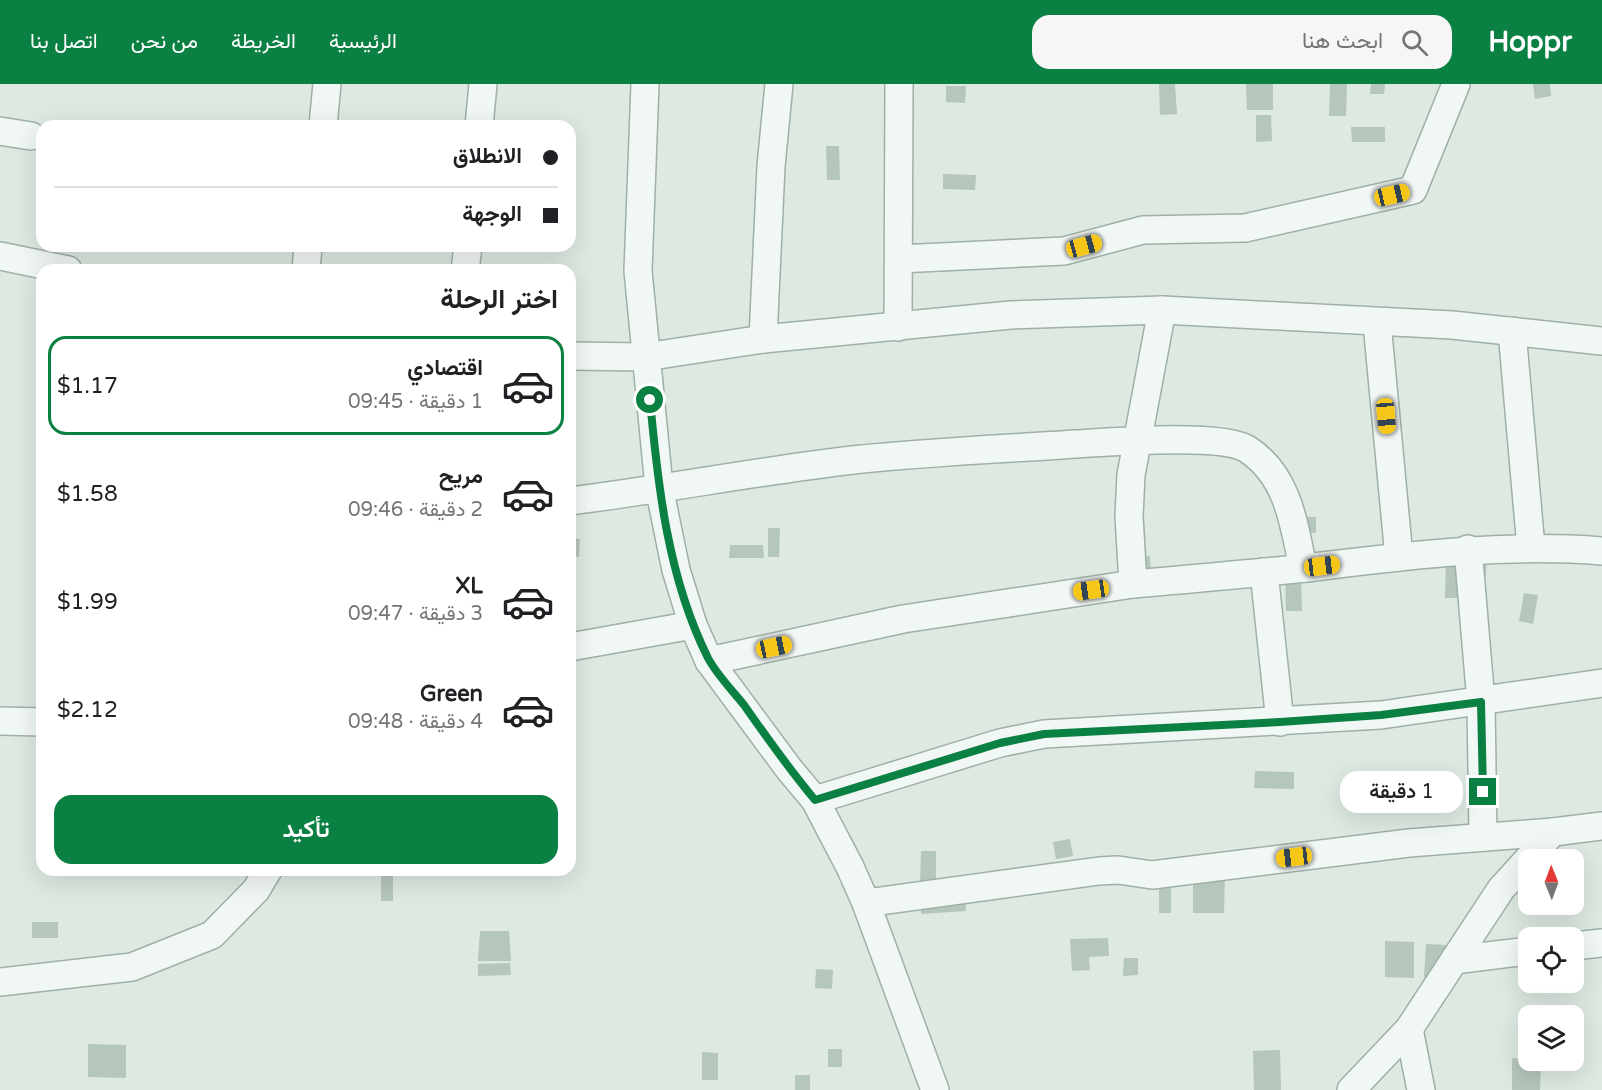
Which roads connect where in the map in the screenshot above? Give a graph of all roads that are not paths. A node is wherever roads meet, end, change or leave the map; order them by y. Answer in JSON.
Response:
{"nodes":[{"id":1,"x":327,"y":84,"type":"edge"},
{"id":2,"x":483,"y":84,"type":"edge"},
{"id":3,"x":645,"y":84,"type":"edge"},
{"id":4,"x":779,"y":84,"type":"edge"},
{"id":5,"x":899,"y":84,"type":"edge"},
{"id":6,"x":1456,"y":84,"type":"edge"},
{"id":7,"x":323,"y":120,"type":"edge"},
{"id":8,"x":480,"y":120,"type":"edge"},
{"id":9,"x":0,"y":131,"type":"edge"},
{"id":10,"x":31,"y":136,"type":"dead end"},
{"id":11,"x":0,"y":256,"type":"edge"},
{"id":12,"x":898,"y":260,"type":"junction"},
{"id":13,"x":39,"y":264,"type":"edge"},
{"id":14,"x":1162,"y":310,"type":"junction"},
{"id":15,"x":1377,"y":323,"type":"junction"},
{"id":16,"x":898,"y":327,"type":"junction"},
{"id":17,"x":1512,"y":331,"type":"junction"},
{"id":18,"x":763,"y":339,"type":"junction"},
{"id":19,"x":1602,"y":341,"type":"edge"},
{"id":20,"x":576,"y":356,"type":"edge"},
{"id":21,"x":645,"y":357,"type":"junction"},
{"id":22,"x":1138,"y":440,"type":"junction"},
{"id":23,"x":658,"y":488,"type":"junction"},
{"id":24,"x":576,"y":500,"type":"edge"},
{"id":25,"x":1531,"y":548,"type":"junction"},
{"id":26,"x":1468,"y":549,"type":"junction"},
{"id":27,"x":1602,"y":550,"type":"edge"},
{"id":28,"x":1399,"y":557,"type":"junction"},
{"id":29,"x":1303,"y":568,"type":"junction"},
{"id":30,"x":1264,"y":573,"type":"junction"},
{"id":31,"x":1133,"y":584,"type":"junction"},
{"id":32,"x":693,"y":625,"type":"junction"},
{"id":33,"x":576,"y":641,"type":"edge"},
{"id":34,"x":710,"y":660,"type":"junction"},
{"id":35,"x":1602,"y":683,"type":"edge"},
{"id":36,"x":1481,"y":702,"type":"junction"},
{"id":37,"x":0,"y":721,"type":"edge"},
{"id":38,"x":36,"y":722,"type":"edge"},
{"id":39,"x":1280,"y":722,"type":"junction"},
{"id":40,"x":815,"y":800,"type":"junction"},
{"id":41,"x":1602,"y":826,"type":"edge"},
{"id":42,"x":1553,"y":832,"type":"junction"},
{"id":43,"x":1484,"y":837,"type":"junction"},
{"id":44,"x":264,"y":876,"type":"edge"},
{"id":45,"x":866,"y":903,"type":"junction"},
{"id":46,"x":1602,"y":943,"type":"edge"},
{"id":47,"x":1584,"y":945,"type":"edge"},
{"id":48,"x":1518,"y":952,"type":"edge"},
{"id":49,"x":1454,"y":960,"type":"junction"},
{"id":50,"x":0,"y":982,"type":"edge"},
{"id":51,"x":1409,"y":1029,"type":"junction"},
{"id":52,"x":935,"y":1090,"type":"edge"},
{"id":53,"x":1351,"y":1090,"type":"edge"},
{"id":54,"x":1421,"y":1090,"type":"edge"}],
"edges":[{"from":1,"to":7,"type":"street"},
{"from":2,"to":8,"type":"street"},
{"from":3,"to":21,"type":"street"},
{"from":4,"to":18,"type":"street"},
{"from":5,"to":12,"type":"street"},
{"from":6,"to":12,"type":"street"},
{"from":9,"to":10,"type":"street"},
{"from":11,"to":13,"type":"street"},
{"from":12,"to":16,"type":"street"},
{"from":14,"to":15,"type":"street"},
{"from":14,"to":16,"type":"street"},
{"from":14,"to":22,"type":"street"},
{"from":15,"to":17,"type":"street"},
{"from":15,"to":28,"type":"street"},
{"from":16,"to":18,"type":"street"},
{"from":17,"to":19,"type":"street"},
{"from":17,"to":25,"type":"street"},
{"from":18,"to":21,"type":"street"},
{"from":20,"to":21,"type":"street"},
{"from":21,"to":23,"type":"street"},
{"from":22,"to":23,"type":"street"},
{"from":22,"to":29,"type":"street"},
{"from":22,"to":31,"type":"street"},
{"from":23,"to":24,"type":"street"},
{"from":23,"to":32,"type":"street"},
{"from":25,"to":26,"type":"street"},
{"from":25,"to":27,"type":"street"},
{"from":26,"to":28,"type":"street"},
{"from":26,"to":36,"type":"street"},
{"from":28,"to":29,"type":"street"},
{"from":29,"to":30,"type":"street"},
{"from":30,"to":31,"type":"street"},
{"from":30,"to":39,"type":"street"},
{"from":31,"to":34,"type":"street"},
{"from":32,"to":33,"type":"street"},
{"from":32,"to":34,"type":"street"},
{"from":34,"to":40,"type":"street"},
{"from":35,"to":36,"type":"street"},
{"from":36,"to":39,"type":"street"},
{"from":36,"to":43,"type":"street"},
{"from":37,"to":38,"type":"street"},
{"from":39,"to":40,"type":"street"},
{"from":40,"to":45,"type":"street"},
{"from":41,"to":42,"type":"street"},
{"from":42,"to":43,"type":"street"},
{"from":42,"to":49,"type":"street"},
{"from":43,"to":45,"type":"street"},
{"from":44,"to":50,"type":"street"},
{"from":45,"to":52,"type":"street"},
{"from":46,"to":47,"type":"street"},
{"from":48,"to":49,"type":"street"},
{"from":49,"to":51,"type":"street"},
{"from":51,"to":53,"type":"street"},
{"from":51,"to":54,"type":"street"}]}
